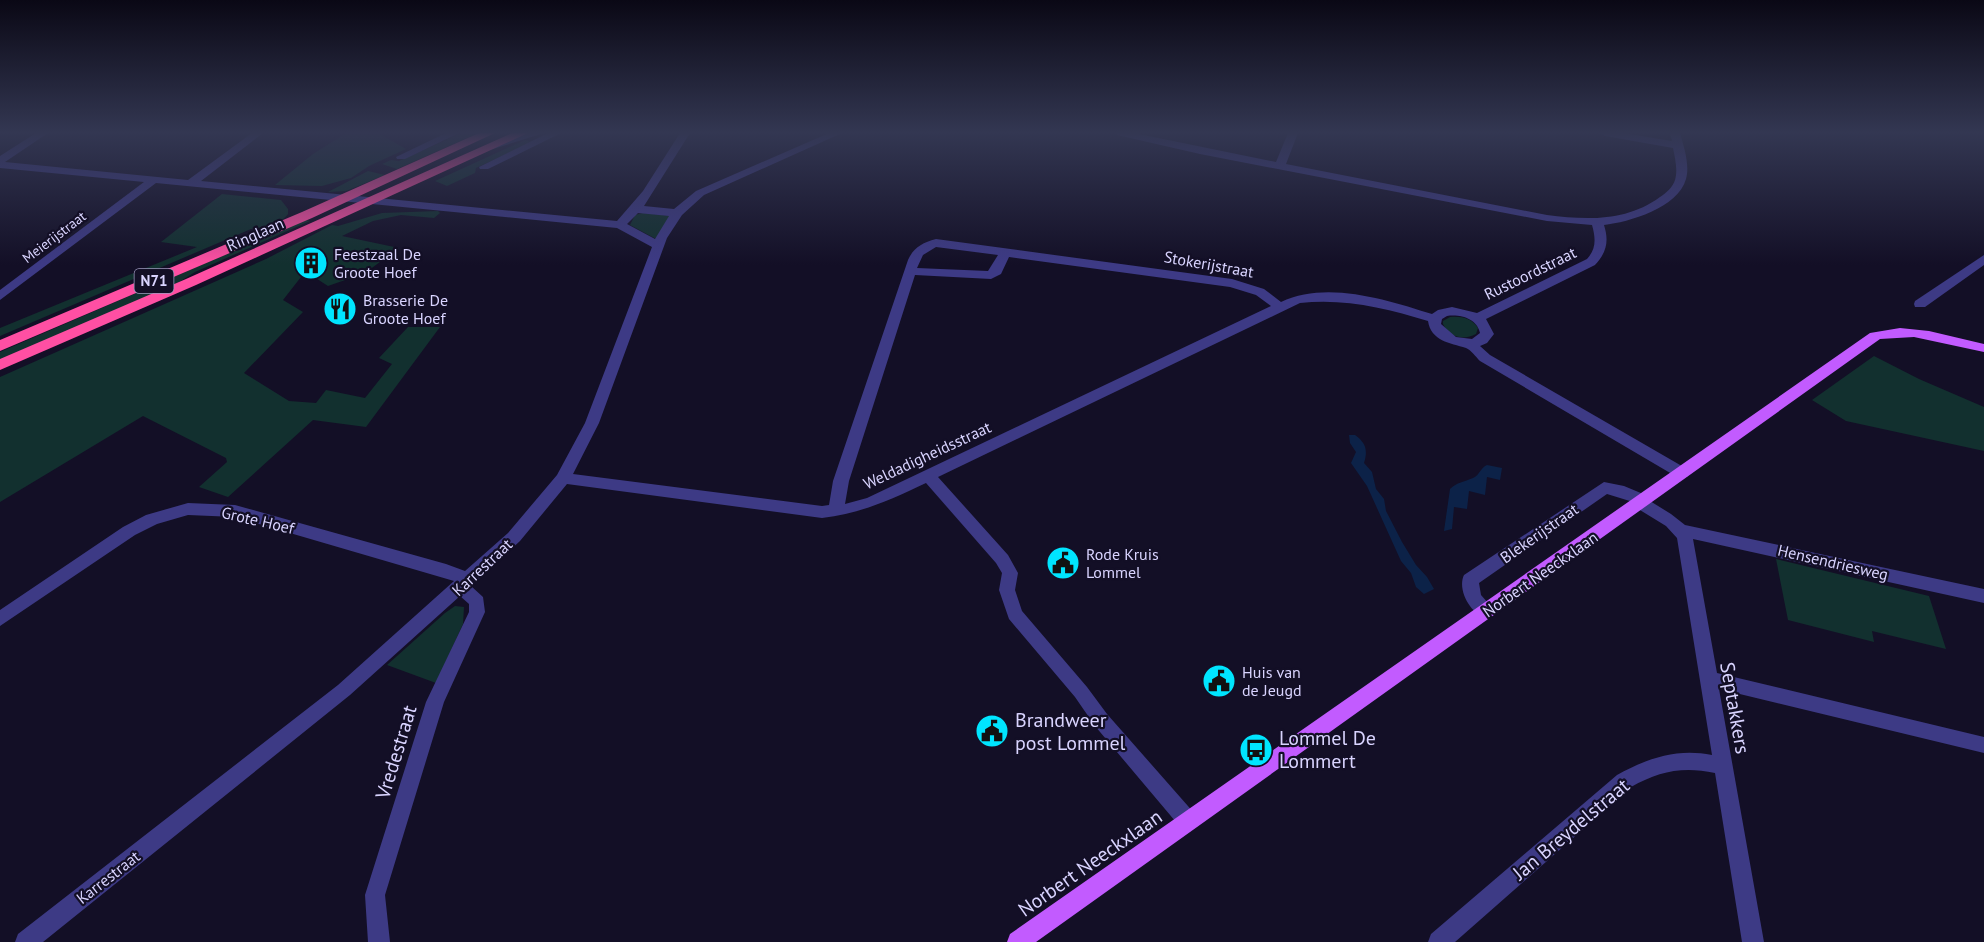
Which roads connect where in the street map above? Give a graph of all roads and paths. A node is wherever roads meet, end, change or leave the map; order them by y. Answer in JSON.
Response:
{"nodes":[{"id":1,"x":126,"y":177,"type":"edge"},
{"id":2,"x":199,"y":177,"type":"edge"},
{"id":3,"x":397,"y":177,"type":"edge"},
{"id":4,"x":419,"y":177,"type":"edge"},
{"id":5,"x":657,"y":177,"type":"edge"},
{"id":6,"x":737,"y":177,"type":"edge"},
{"id":7,"x":1336,"y":177,"type":"edge"},
{"id":8,"x":1681,"y":177,"type":"edge"},
{"id":9,"x":154,"y":180,"type":"junction"},
{"id":10,"x":191,"y":183,"type":"junction"},
{"id":11,"x":345,"y":198,"type":"junction"},
{"id":12,"x":375,"y":200,"type":"junction"},
{"id":13,"x":636,"y":209,"type":"junction"},
{"id":14,"x":677,"y":213,"type":"junction"},
{"id":15,"x":1597,"y":223,"type":"junction"},
{"id":16,"x":620,"y":225,"type":"junction"},
{"id":17,"x":658,"y":245,"type":"junction"},
{"id":18,"x":1005,"y":252,"type":"junction"},
{"id":19,"x":1984,"y":259,"type":"edge"},
{"id":20,"x":910,"y":271,"type":"junction"},
{"id":21,"x":0,"y":296,"type":"edge"},
{"id":22,"x":1920,"y":304,"type":"dead end"},
{"id":23,"x":1279,"y":306,"type":"junction"},
{"id":24,"x":1477,"y":318,"type":"junction"},
{"id":25,"x":1434,"y":319,"type":"junction"},
{"id":26,"x":1471,"y":344,"type":"junction"},
{"id":27,"x":0,"y":346,"type":"edge"},
{"id":28,"x":1984,"y":348,"type":"edge"},
{"id":29,"x":0,"y":365,"type":"edge"},
{"id":30,"x":1682,"y":473,"type":"junction"},
{"id":31,"x":927,"y":475,"type":"junction"},
{"id":32,"x":563,"y":478,"type":"junction"},
{"id":33,"x":1642,"y":502,"type":"junction"},
{"id":34,"x":836,"y":511,"type":"junction"},
{"id":35,"x":1682,"y":531,"type":"junction"},
{"id":36,"x":465,"y":583,"type":"junction"},
{"id":37,"x":1984,"y":596,"type":"edge"},
{"id":38,"x":1487,"y":611,"type":"junction"},
{"id":39,"x":0,"y":619,"type":"edge"},
{"id":40,"x":1707,"y":678,"type":"junction"},
{"id":41,"x":1984,"y":745,"type":"edge"},
{"id":42,"x":1722,"y":766,"type":"junction"},
{"id":43,"x":1188,"y":822,"type":"junction"},
{"id":44,"x":26,"y":942,"type":"edge"},
{"id":45,"x":379,"y":942,"type":"edge"},
{"id":46,"x":1018,"y":942,"type":"edge"},
{"id":47,"x":1439,"y":942,"type":"edge"},
{"id":48,"x":1753,"y":942,"type":"edge"}],
"edges":[{"from":1,"to":9,"type":"street"},
{"from":2,"to":10,"type":"street"},
{"from":3,"to":11,"type":"highway","name":"Ringlaan","number":"N71"},
{"from":4,"to":12,"type":"highway","name":"Ringlaan","number":"N71"},
{"from":5,"to":13,"type":"street"},
{"from":6,"to":14,"type":"street","name":"Karrestraat"},
{"from":7,"to":15,"type":"street"},
{"from":8,"to":15,"type":"street"},
{"from":9,"to":10,"type":"street"},
{"from":9,"to":21,"type":"street","name":"Meierijstraat"},
{"from":10,"to":11,"type":"street"},
{"from":11,"to":12,"type":"street"},
{"from":11,"to":27,"type":"highway","name":"Ringlaan","number":"N71"},
{"from":12,"to":16,"type":"street"},
{"from":12,"to":29,"type":"highway","name":"Ringlaan","number":"N71"},
{"from":13,"to":14,"type":"street"},
{"from":13,"to":16,"type":"street"},
{"from":14,"to":17,"type":"street","name":"Karrestraat"},
{"from":15,"to":24,"type":"street","name":"Rustoordstraat"},
{"from":16,"to":17,"type":"street"},
{"from":17,"to":32,"type":"street","name":"Karrestraat"},
{"from":18,"to":20,"type":"street"},
{"from":18,"to":20,"type":"street","name":"Stokerijstraat"},
{"from":18,"to":23,"type":"street","name":"Stokerijstraat"},
{"from":19,"to":22,"type":"street"},
{"from":20,"to":34,"type":"street","name":"Stokerijstraat"},
{"from":23,"to":25,"type":"street"},
{"from":23,"to":31,"type":"street","name":"Weldadigheidsstraat"},
{"from":24,"to":25,"type":"street"},
{"from":24,"to":26,"type":"street"},
{"from":25,"to":26,"type":"street"},
{"from":26,"to":30,"type":"street"},
{"from":28,"to":30,"type":"main road","name":"Norbert Neeckxlaan"},
{"from":30,"to":33,"type":"main road","name":"Norbert Neeckxlaan"},
{"from":31,"to":34,"type":"street","name":"Weldadigheidsstraat"},
{"from":31,"to":43,"type":"street","name":"Norbert Neeckxlaan"},
{"from":32,"to":34,"type":"street","name":"Weldadigheidsstraat"},
{"from":32,"to":36,"type":"street","name":"Karrestraat"},
{"from":33,"to":35,"type":"street"},
{"from":33,"to":38,"type":"main road","name":"Norbert Neeckxlaan"},
{"from":33,"to":38,"type":"street","name":"Blekerijstraat"},
{"from":35,"to":37,"type":"street","name":"Hensendriesweg"},
{"from":35,"to":40,"type":"street","name":"Septakkers"},
{"from":36,"to":39,"type":"street","name":"Grote Hoef"},
{"from":36,"to":44,"type":"street","name":"Karrestraat"},
{"from":36,"to":45,"type":"street","name":"Vredestraat"},
{"from":38,"to":43,"type":"main road","name":"Norbert Neeckxlaan"},
{"from":40,"to":41,"type":"street"},
{"from":40,"to":42,"type":"street","name":"Septakkers"},
{"from":42,"to":47,"type":"street","name":"Jan Breydelstraat"},
{"from":42,"to":48,"type":"street","name":"Septakkers"},
{"from":43,"to":46,"type":"main road","name":"Norbert Neeckxlaan"}]}
